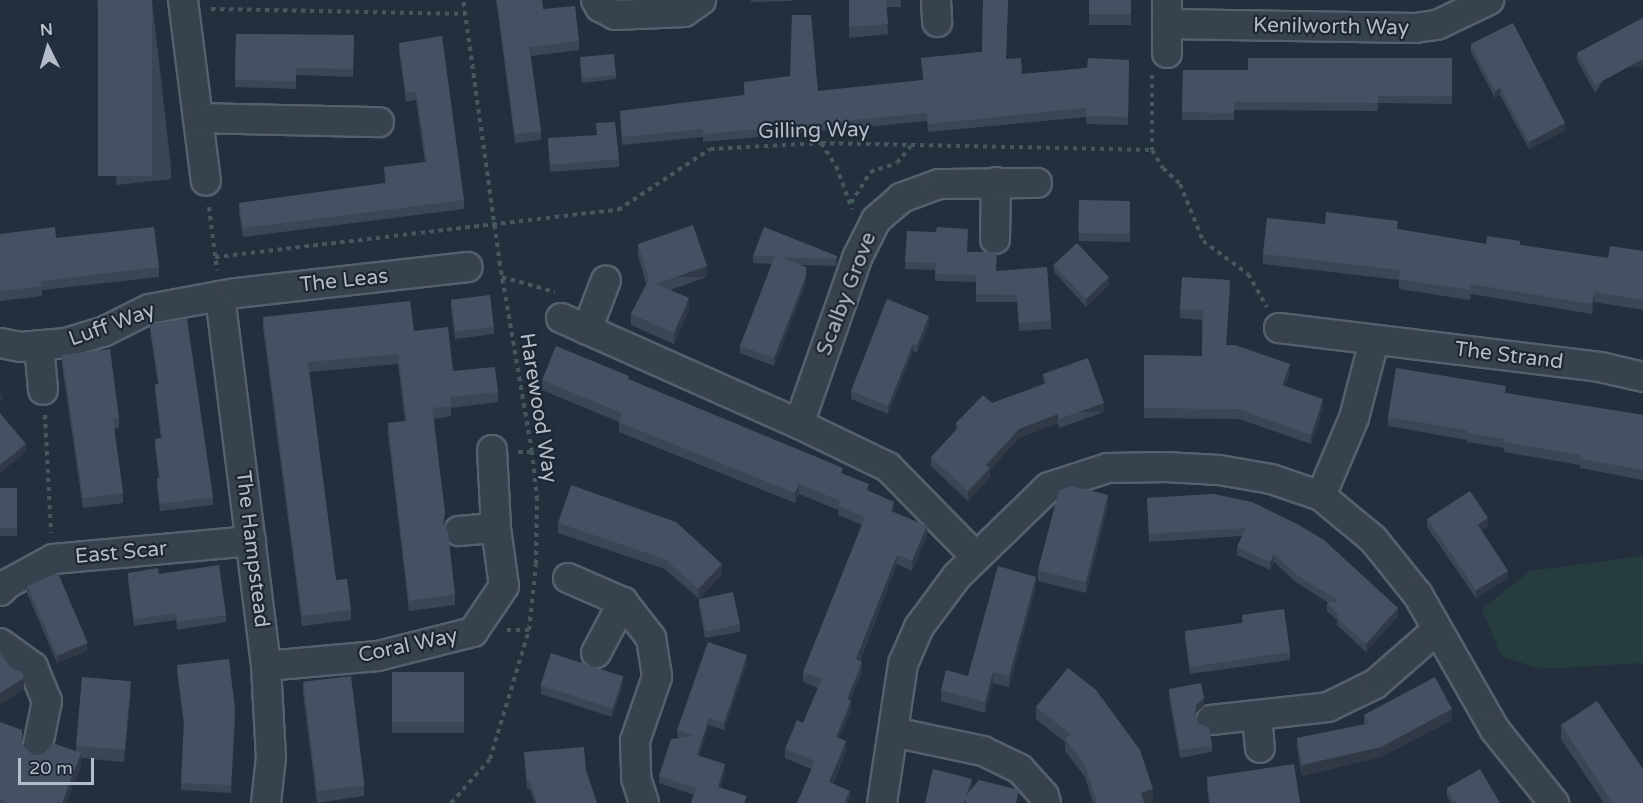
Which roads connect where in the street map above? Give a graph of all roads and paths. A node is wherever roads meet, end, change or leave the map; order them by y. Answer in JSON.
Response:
{"nodes":[{"id":1,"x":183,"y":0,"type":"edge"},
{"id":2,"x":463,"y":0,"type":"edge"},
{"id":3,"x":596,"y":0,"type":"edge"},
{"id":4,"x":702,"y":0,"type":"edge"},
{"id":5,"x":1489,"y":0,"type":"edge"},
{"id":6,"x":210,"y":9,"type":"dead end"},
{"id":7,"x":1167,"y":12,"type":"edge"},
{"id":8,"x":465,"y":14,"type":"junction"},
{"id":9,"x":1167,"y":53,"type":"joint"},
{"id":10,"x":198,"y":118,"type":"junction"},
{"id":11,"x":379,"y":122,"type":"dead end"},
{"id":12,"x":821,"y":143,"type":"junction"},
{"id":13,"x":912,"y":145,"type":"junction"},
{"id":14,"x":1152,"y":150,"type":"junction"},
{"id":15,"x":206,"y":181,"type":"joint"},
{"id":16,"x":996,"y":182,"type":"junction"},
{"id":17,"x":1037,"y":183,"type":"dead end"},
{"id":18,"x":851,"y":203,"type":"junction"},
{"id":19,"x":852,"y":214,"type":"dead end"},
{"id":20,"x":495,"y":225,"type":"junction"},
{"id":21,"x":995,"y":239,"type":"dead end"},
{"id":22,"x":215,"y":257,"type":"junction"},
{"id":23,"x":468,"y":267,"type":"dead end"},
{"id":24,"x":502,"y":277,"type":"junction"},
{"id":25,"x":606,"y":280,"type":"dead end"},
{"id":26,"x":220,"y":296,"type":"junction"},
{"id":27,"x":561,"y":318,"type":"joint"},
{"id":28,"x":1279,"y":328,"type":"joint"},
{"id":29,"x":587,"y":330,"type":"junction"},
{"id":30,"x":1374,"y":341,"type":"junction"},
{"id":31,"x":0,"y":343,"type":"edge"},
{"id":32,"x":39,"y":345,"type":"junction"},
{"id":33,"x":1643,"y":377,"type":"edge"},
{"id":34,"x":43,"y":390,"type":"joint"},
{"id":35,"x":799,"y":424,"type":"junction"},
{"id":36,"x":492,"y":450,"type":"dead end"},
{"id":37,"x":1321,"y":496,"type":"junction"},
{"id":38,"x":496,"y":528,"type":"junction"},
{"id":39,"x":459,"y":531,"type":"dead end"},
{"id":40,"x":251,"y":541,"type":"junction"},
{"id":41,"x":975,"y":557,"type":"junction"},
{"id":42,"x":53,"y":559,"type":"junction"},
{"id":43,"x":568,"y":578,"type":"dead end"},
{"id":44,"x":0,"y":591,"type":"edge"},
{"id":45,"x":623,"y":602,"type":"junction"},
{"id":46,"x":1437,"y":630,"type":"junction"},
{"id":47,"x":0,"y":642,"type":"edge"},
{"id":48,"x":596,"y":653,"type":"dead end"},
{"id":49,"x":266,"y":666,"type":"junction"},
{"id":50,"x":1257,"y":715,"type":"junction"},
{"id":51,"x":1211,"y":720,"type":"dead end"},
{"id":52,"x":893,"y":732,"type":"junction"},
{"id":53,"x":1260,"y":748,"type":"dead end"},
{"id":54,"x":37,"y":750,"type":"dead end"},
{"id":55,"x":266,"y":803,"type":"edge"},
{"id":56,"x":451,"y":803,"type":"edge"},
{"id":57,"x":644,"y":803,"type":"edge"},
{"id":58,"x":882,"y":803,"type":"edge"},
{"id":59,"x":1046,"y":803,"type":"edge"},
{"id":60,"x":1554,"y":803,"type":"edge"}],
"edges":[{"from":1,"to":10,"type":"street"},
{"from":2,"to":8,"type":"path","name":"Harewood Way"},
{"from":3,"to":4,"type":"street"},
{"from":5,"to":7,"type":"street","name":"Kenilworth Way"},
{"from":6,"to":8,"type":"path"},
{"from":7,"to":9,"type":"street","name":"Kenilworth Way"},
{"from":8,"to":20,"type":"path","name":"Harewood Way"},
{"from":9,"to":14,"type":"path"},
{"from":10,"to":11,"type":"street"},
{"from":10,"to":15,"type":"street"},
{"from":12,"to":13,"type":"path","name":"Gilling Way"},
{"from":12,"to":18,"type":"path"},
{"from":12,"to":20,"type":"path","name":"Gilling Way"},
{"from":13,"to":14,"type":"path","name":"Gilling Way"},
{"from":13,"to":18,"type":"path"},
{"from":14,"to":28,"type":"path"},
{"from":15,"to":22,"type":"path"},
{"from":16,"to":17,"type":"street","name":"Scalby Grove"},
{"from":16,"to":21,"type":"street"},
{"from":16,"to":35,"type":"street","name":"Scalby Grove"},
{"from":18,"to":19,"type":"path"},
{"from":20,"to":22,"type":"path","name":"Gilling Way"},
{"from":20,"to":24,"type":"path","name":"Harewood Way"},
{"from":22,"to":26,"type":"path"},
{"from":23,"to":26,"type":"street","name":"The Leas"},
{"from":24,"to":27,"type":"path"},
{"from":24,"to":56,"type":"path","name":"Harewood Way"},
{"from":25,"to":29,"type":"street"},
{"from":26,"to":32,"type":"street","name":"Luff Way"},
{"from":26,"to":40,"type":"street","name":"The Hampstead"},
{"from":27,"to":29,"type":"street"},
{"from":28,"to":30,"type":"street","name":"The Strand"},
{"from":29,"to":35,"type":"street"},
{"from":30,"to":33,"type":"street","name":"The Strand"},
{"from":30,"to":37,"type":"street"},
{"from":31,"to":32,"type":"street","name":"Luff Way"},
{"from":32,"to":34,"type":"street","name":"Luff Way"},
{"from":34,"to":42,"type":"path"},
{"from":35,"to":41,"type":"street"},
{"from":36,"to":38,"type":"street","name":"Coral Way"},
{"from":37,"to":41,"type":"street"},
{"from":37,"to":46,"type":"street"},
{"from":38,"to":39,"type":"street"},
{"from":38,"to":49,"type":"street","name":"Coral Way"},
{"from":40,"to":42,"type":"street","name":"East Scar"},
{"from":40,"to":49,"type":"street","name":"The Hampstead"},
{"from":41,"to":52,"type":"street"},
{"from":42,"to":44,"type":"street","name":"East Scar"},
{"from":43,"to":45,"type":"street"},
{"from":45,"to":48,"type":"street"},
{"from":45,"to":57,"type":"street"},
{"from":46,"to":50,"type":"street"},
{"from":46,"to":60,"type":"street"},
{"from":47,"to":54,"type":"street"},
{"from":49,"to":55,"type":"street","name":"The Hampstead"},
{"from":50,"to":51,"type":"street"},
{"from":50,"to":53,"type":"street"},
{"from":52,"to":58,"type":"street"},
{"from":52,"to":59,"type":"street"}]}
